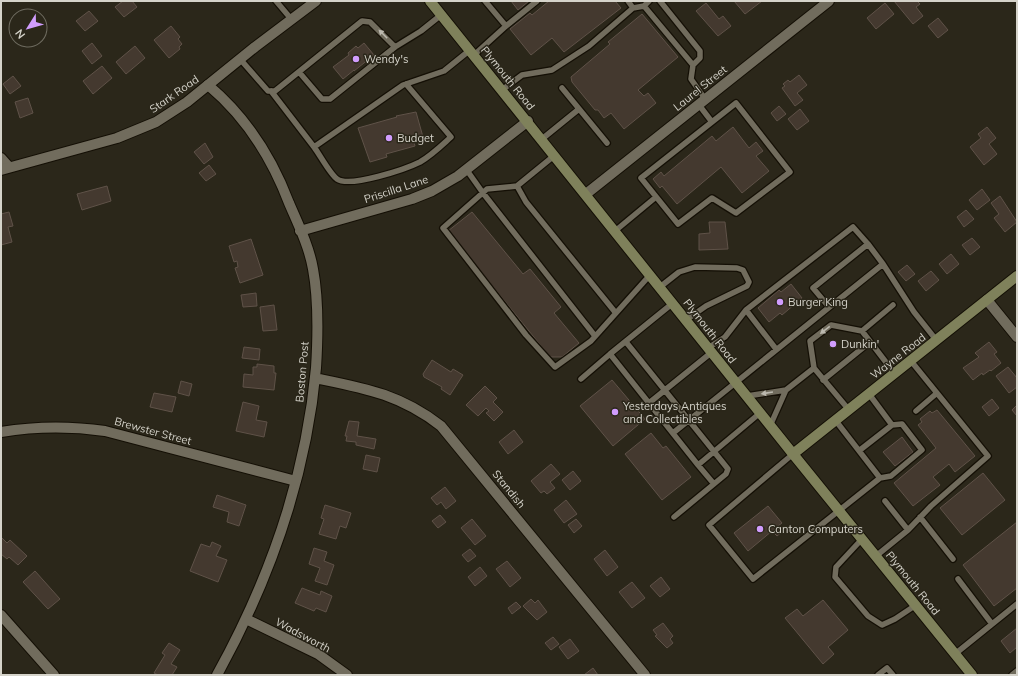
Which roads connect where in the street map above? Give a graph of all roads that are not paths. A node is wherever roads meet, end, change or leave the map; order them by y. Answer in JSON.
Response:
{"nodes":[{"id":1,"x":276,"y":1,"type":"edge"},
{"id":2,"x":316,"y":1,"type":"edge"},
{"id":3,"x":430,"y":1,"type":"edge"},
{"id":4,"x":485,"y":1,"type":"edge"},
{"id":5,"x":537,"y":1,"type":"edge"},
{"id":6,"x":628,"y":1,"type":"edge"},
{"id":7,"x":649,"y":1,"type":"edge"},
{"id":8,"x":660,"y":1,"type":"edge"},
{"id":9,"x":829,"y":1,"type":"edge"},
{"id":10,"x":644,"y":6,"type":"junction"},
{"id":11,"x":633,"y":8,"type":"junction"},
{"id":12,"x":441,"y":15,"type":"junction"},
{"id":13,"x":292,"y":20,"type":"junction"},
{"id":14,"x":506,"y":26,"type":"junction"},
{"id":15,"x":395,"y":47,"type":"junction"},
{"id":16,"x":472,"y":53,"type":"junction"},
{"id":17,"x":240,"y":60,"type":"junction"},
{"id":18,"x":693,"y":64,"type":"junction"},
{"id":19,"x":299,"y":72,"type":"junction"},
{"id":20,"x":406,"y":84,"type":"junction"},
{"id":21,"x":208,"y":85,"type":"junction"},
{"id":22,"x":562,"y":88,"type":"dead end"},
{"id":23,"x":502,"y":90,"type":"junction"},
{"id":24,"x":271,"y":91,"type":"junction"},
{"id":25,"x":702,"y":102,"type":"junction"},
{"id":26,"x":579,"y":109,"type":"junction"},
{"id":27,"x":528,"y":121,"type":"junction"},
{"id":28,"x":712,"y":122,"type":"junction"},
{"id":29,"x":542,"y":139,"type":"junction"},
{"id":30,"x":607,"y":143,"type":"dead end"},
{"id":31,"x":314,"y":147,"type":"junction"},
{"id":32,"x":555,"y":155,"type":"junction"},
{"id":33,"x":1,"y":158,"type":"edge"},
{"id":34,"x":5,"y":168,"type":"edge"},
{"id":35,"x":466,"y":169,"type":"junction"},
{"id":36,"x":517,"y":186,"type":"junction"},
{"id":37,"x":483,"y":193,"type":"junction"},
{"id":38,"x":586,"y":194,"type":"junction"},
{"id":39,"x":656,"y":196,"type":"junction"},
{"id":40,"x":300,"y":231,"type":"junction"},
{"id":41,"x":615,"y":231,"type":"junction"},
{"id":42,"x":868,"y":244,"type":"junction"},
{"id":43,"x":883,"y":264,"type":"junction"},
{"id":44,"x":650,"y":275,"type":"junction"},
{"id":45,"x":1017,"y":276,"type":"edge"},
{"id":46,"x":660,"y":287,"type":"junction"},
{"id":47,"x":987,"y":300,"type":"junction"},
{"id":48,"x":673,"y":303,"type":"junction"},
{"id":49,"x":893,"y":305,"type":"dead end"},
{"id":50,"x":828,"y":307,"type":"junction"},
{"id":51,"x":746,"y":310,"type":"junction"},
{"id":52,"x":616,"y":312,"type":"junction"},
{"id":53,"x":686,"y":320,"type":"junction"},
{"id":54,"x":862,"y":331,"type":"junction"},
{"id":55,"x":595,"y":336,"type":"junction"},
{"id":56,"x":1017,"y":337,"type":"edge"},
{"id":57,"x":937,"y":341,"type":"junction"},
{"id":58,"x":626,"y":342,"type":"junction"},
{"id":59,"x":870,"y":342,"type":"junction"},
{"id":60,"x":776,"y":349,"type":"junction"},
{"id":61,"x":710,"y":350,"type":"junction"},
{"id":62,"x":610,"y":354,"type":"junction"},
{"id":63,"x":911,"y":361,"type":"junction"},
{"id":64,"x":814,"y":368,"type":"junction"},
{"id":65,"x":895,"y":374,"type":"junction"},
{"id":66,"x":315,"y":378,"type":"junction"},
{"id":67,"x":581,"y":379,"type":"dead end"},
{"id":68,"x":824,"y":380,"type":"junction"},
{"id":69,"x":735,"y":381,"type":"junction"},
{"id":70,"x":665,"y":390,"type":"junction"},
{"id":71,"x":786,"y":390,"type":"junction"},
{"id":72,"x":937,"y":393,"type":"junction"},
{"id":73,"x":869,"y":394,"type":"junction"},
{"id":74,"x":747,"y":396,"type":"junction"},
{"id":75,"x":649,"y":403,"type":"junction"},
{"id":76,"x":849,"y":410,"type":"junction"},
{"id":77,"x":916,"y":411,"type":"dead end"},
{"id":78,"x":760,"y":413,"type":"junction"},
{"id":79,"x":688,"y":420,"type":"junction"},
{"id":80,"x":836,"y":421,"type":"junction"},
{"id":81,"x":892,"y":425,"type":"junction"},
{"id":82,"x":770,"y":426,"type":"junction"},
{"id":83,"x":1,"y":432,"type":"edge"},
{"id":84,"x":673,"y":433,"type":"junction"},
{"id":85,"x":860,"y":450,"type":"junction"},
{"id":86,"x":714,"y":452,"type":"junction"},
{"id":87,"x":793,"y":454,"type":"junction"},
{"id":88,"x":698,"y":465,"type":"junction"},
{"id":89,"x":880,"y":478,"type":"junction"},
{"id":90,"x":296,"y":481,"type":"junction"},
{"id":91,"x":714,"y":484,"type":"junction"},
{"id":92,"x":885,"y":501,"type":"dead end"},
{"id":93,"x":839,"y":511,"type":"junction"},
{"id":94,"x":674,"y":517,"type":"dead end"},
{"id":95,"x":920,"y":517,"type":"junction"},
{"id":96,"x":908,"y":530,"type":"junction"},
{"id":97,"x":862,"y":539,"type":"junction"},
{"id":98,"x":876,"y":556,"type":"junction"},
{"id":99,"x":953,"y":559,"type":"dead end"},
{"id":100,"x":958,"y":579,"type":"dead end"},
{"id":101,"x":1017,"y":604,"type":"edge"},
{"id":102,"x":916,"y":605,"type":"junction"},
{"id":103,"x":1,"y":615,"type":"edge"},
{"id":104,"x":246,"y":619,"type":"junction"},
{"id":105,"x":992,"y":624,"type":"junction"},
{"id":106,"x":955,"y":654,"type":"junction"},
{"id":107,"x":1017,"y":671,"type":"edge"},
{"id":108,"x":54,"y":675,"type":"edge"},
{"id":109,"x":217,"y":675,"type":"edge"},
{"id":110,"x":347,"y":675,"type":"edge"},
{"id":111,"x":645,"y":675,"type":"edge"},
{"id":112,"x":878,"y":675,"type":"edge"},
{"id":113,"x":893,"y":675,"type":"edge"},
{"id":114,"x":972,"y":675,"type":"edge"},
{"id":115,"x":1012,"y":675,"type":"edge"}],
"edges":[{"from":1,"to":13,"type":"lane"},
{"from":2,"to":13,"type":"street","name":"Stark Road"},
{"from":3,"to":12,"type":"main road","name":"Plymouth Road"},
{"from":4,"to":14,"type":"lane"},
{"from":5,"to":14,"type":"lane"},
{"from":6,"to":11,"type":"lane"},
{"from":7,"to":10,"type":"lane"},
{"from":8,"to":18,"type":"lane"},
{"from":9,"to":25,"type":"street","name":"Laurel Street"},
{"from":10,"to":11,"type":"lane"},
{"from":10,"to":18,"type":"lane"},
{"from":11,"to":23,"type":"lane"},
{"from":12,"to":15,"type":"lane"},
{"from":12,"to":16,"type":"main road","name":"Plymouth Road"},
{"from":13,"to":17,"type":"street","name":"Stark Road"},
{"from":14,"to":16,"type":"lane"},
{"from":15,"to":19,"type":"lane","one_way":true},
{"from":15,"to":19,"type":"lane"},
{"from":16,"to":20,"type":"lane"},
{"from":16,"to":23,"type":"main road","name":"Plymouth Road"},
{"from":17,"to":21,"type":"street","name":"Stark Road"},
{"from":17,"to":24,"type":"lane"},
{"from":18,"to":25,"type":"lane"},
{"from":19,"to":24,"type":"lane"},
{"from":20,"to":31,"type":"lane"},
{"from":20,"to":31,"type":"lane"},
{"from":21,"to":34,"type":"street","name":"Stark Road"},
{"from":21,"to":40,"type":"street","name":"Boston Post"},
{"from":22,"to":26,"type":"lane"},
{"from":23,"to":27,"type":"main road","name":"Plymouth Road"},
{"from":24,"to":31,"type":"lane"},
{"from":25,"to":28,"type":"lane"},
{"from":25,"to":38,"type":"street","name":"Laurel Street"},
{"from":26,"to":29,"type":"lane"},
{"from":26,"to":30,"type":"lane"},
{"from":27,"to":29,"type":"main road","name":"Plymouth Road"},
{"from":27,"to":35,"type":"street","name":"Priscilla Lane"},
{"from":28,"to":39,"type":"lane"},
{"from":28,"to":39,"type":"lane"},
{"from":29,"to":32,"type":"main road","name":"Plymouth Road"},
{"from":32,"to":36,"type":"lane"},
{"from":32,"to":38,"type":"main road","name":"Plymouth Road"},
{"from":33,"to":34,"type":"street"},
{"from":35,"to":37,"type":"lane"},
{"from":35,"to":40,"type":"street","name":"Priscilla Lane"},
{"from":36,"to":37,"type":"lane"},
{"from":36,"to":52,"type":"lane"},
{"from":37,"to":55,"type":"lane"},
{"from":37,"to":55,"type":"lane"},
{"from":38,"to":41,"type":"main road","name":"Plymouth Road"},
{"from":39,"to":41,"type":"lane"},
{"from":40,"to":66,"type":"street","name":"Boston Post"},
{"from":41,"to":44,"type":"main road","name":"Plymouth Road"},
{"from":42,"to":43,"type":"lane"},
{"from":42,"to":50,"type":"lane"},
{"from":42,"to":51,"type":"lane"},
{"from":43,"to":50,"type":"lane"},
{"from":43,"to":57,"type":"lane"},
{"from":44,"to":46,"type":"main road","name":"Plymouth Road"},
{"from":44,"to":52,"type":"lane"},
{"from":45,"to":47,"type":"main road","name":"Wayne Road"},
{"from":46,"to":48,"type":"main road","name":"Plymouth Road"},
{"from":46,"to":53,"type":"lane"},
{"from":47,"to":56,"type":"street"},
{"from":47,"to":57,"type":"main road","name":"Wayne Road"},
{"from":48,"to":53,"type":"main road","name":"Plymouth Road"},
{"from":48,"to":58,"type":"lane"},
{"from":49,"to":54,"type":"lane"},
{"from":50,"to":60,"type":"lane"},
{"from":51,"to":60,"type":"lane"},
{"from":51,"to":61,"type":"lane"},
{"from":52,"to":55,"type":"lane"},
{"from":53,"to":61,"type":"main road","name":"Plymouth Road"},
{"from":54,"to":59,"type":"lane"},
{"from":54,"to":64,"type":"lane","one_way":true},
{"from":57,"to":63,"type":"main road","name":"Wayne Road"},
{"from":58,"to":62,"type":"lane"},
{"from":58,"to":70,"type":"lane"},
{"from":59,"to":65,"type":"lane"},
{"from":59,"to":68,"type":"lane"},
{"from":60,"to":69,"type":"lane"},
{"from":61,"to":69,"type":"main road","name":"Plymouth Road"},
{"from":61,"to":70,"type":"lane"},
{"from":62,"to":67,"type":"lane"},
{"from":62,"to":75,"type":"lane"},
{"from":63,"to":65,"type":"main road","name":"Wayne Road"},
{"from":63,"to":72,"type":"lane"},
{"from":64,"to":68,"type":"lane"},
{"from":64,"to":71,"type":"lane"},
{"from":65,"to":73,"type":"main road","name":"Wayne Road"},
{"from":66,"to":90,"type":"street","name":"Boston Post"},
{"from":66,"to":111,"type":"street","name":"Standish"},
{"from":68,"to":76,"type":"lane"},
{"from":69,"to":74,"type":"main road","name":"Plymouth Road"},
{"from":69,"to":79,"type":"lane"},
{"from":70,"to":75,"type":"lane"},
{"from":70,"to":79,"type":"lane"},
{"from":71,"to":74,"type":"lane","one_way":true},
{"from":71,"to":82,"type":"lane"},
{"from":72,"to":77,"type":"lane"},
{"from":72,"to":95,"type":"lane"},
{"from":73,"to":76,"type":"main road","name":"Wayne Road"},
{"from":73,"to":81,"type":"lane"},
{"from":74,"to":78,"type":"main road","name":"Plymouth Road"},
{"from":75,"to":84,"type":"lane"},
{"from":76,"to":80,"type":"main road","name":"Wayne Road"},
{"from":78,"to":82,"type":"main road","name":"Plymouth Road"},
{"from":78,"to":86,"type":"lane"},
{"from":79,"to":84,"type":"lane"},
{"from":79,"to":86,"type":"lane"},
{"from":80,"to":85,"type":"lane"},
{"from":80,"to":87,"type":"main road","name":"Wayne Road"},
{"from":81,"to":85,"type":"lane"},
{"from":81,"to":89,"type":"lane"},
{"from":82,"to":87,"type":"main road","name":"Plymouth Road"},
{"from":83,"to":90,"type":"street","name":"Brewster Street"},
{"from":84,"to":88,"type":"lane"},
{"from":85,"to":89,"type":"lane"},
{"from":86,"to":88,"type":"lane"},
{"from":86,"to":91,"type":"lane"},
{"from":87,"to":93,"type":"main road","name":"Plymouth Road"},
{"from":87,"to":93,"type":"lane"},
{"from":88,"to":91,"type":"lane"},
{"from":89,"to":93,"type":"lane"},
{"from":90,"to":104,"type":"street","name":"Boston Post"},
{"from":91,"to":94,"type":"lane"},
{"from":92,"to":96,"type":"lane"},
{"from":93,"to":97,"type":"main road","name":"Plymouth Road"},
{"from":95,"to":96,"type":"lane"},
{"from":95,"to":99,"type":"lane"},
{"from":96,"to":98,"type":"lane"},
{"from":97,"to":98,"type":"main road","name":"Plymouth Road"},
{"from":97,"to":102,"type":"lane"},
{"from":98,"to":102,"type":"main road","name":"Plymouth Road"},
{"from":100,"to":105,"type":"lane"},
{"from":101,"to":105,"type":"lane"},
{"from":102,"to":106,"type":"main road","name":"Plymouth Road"},
{"from":103,"to":108,"type":"street"},
{"from":104,"to":109,"type":"street","name":"Boston Post"},
{"from":104,"to":110,"type":"street","name":"Wadsworth"},
{"from":105,"to":106,"type":"lane"},
{"from":106,"to":114,"type":"main road","name":"Plymouth Road"},
{"from":107,"to":115,"type":"lane"},
{"from":112,"to":113,"type":"lane"}]}
